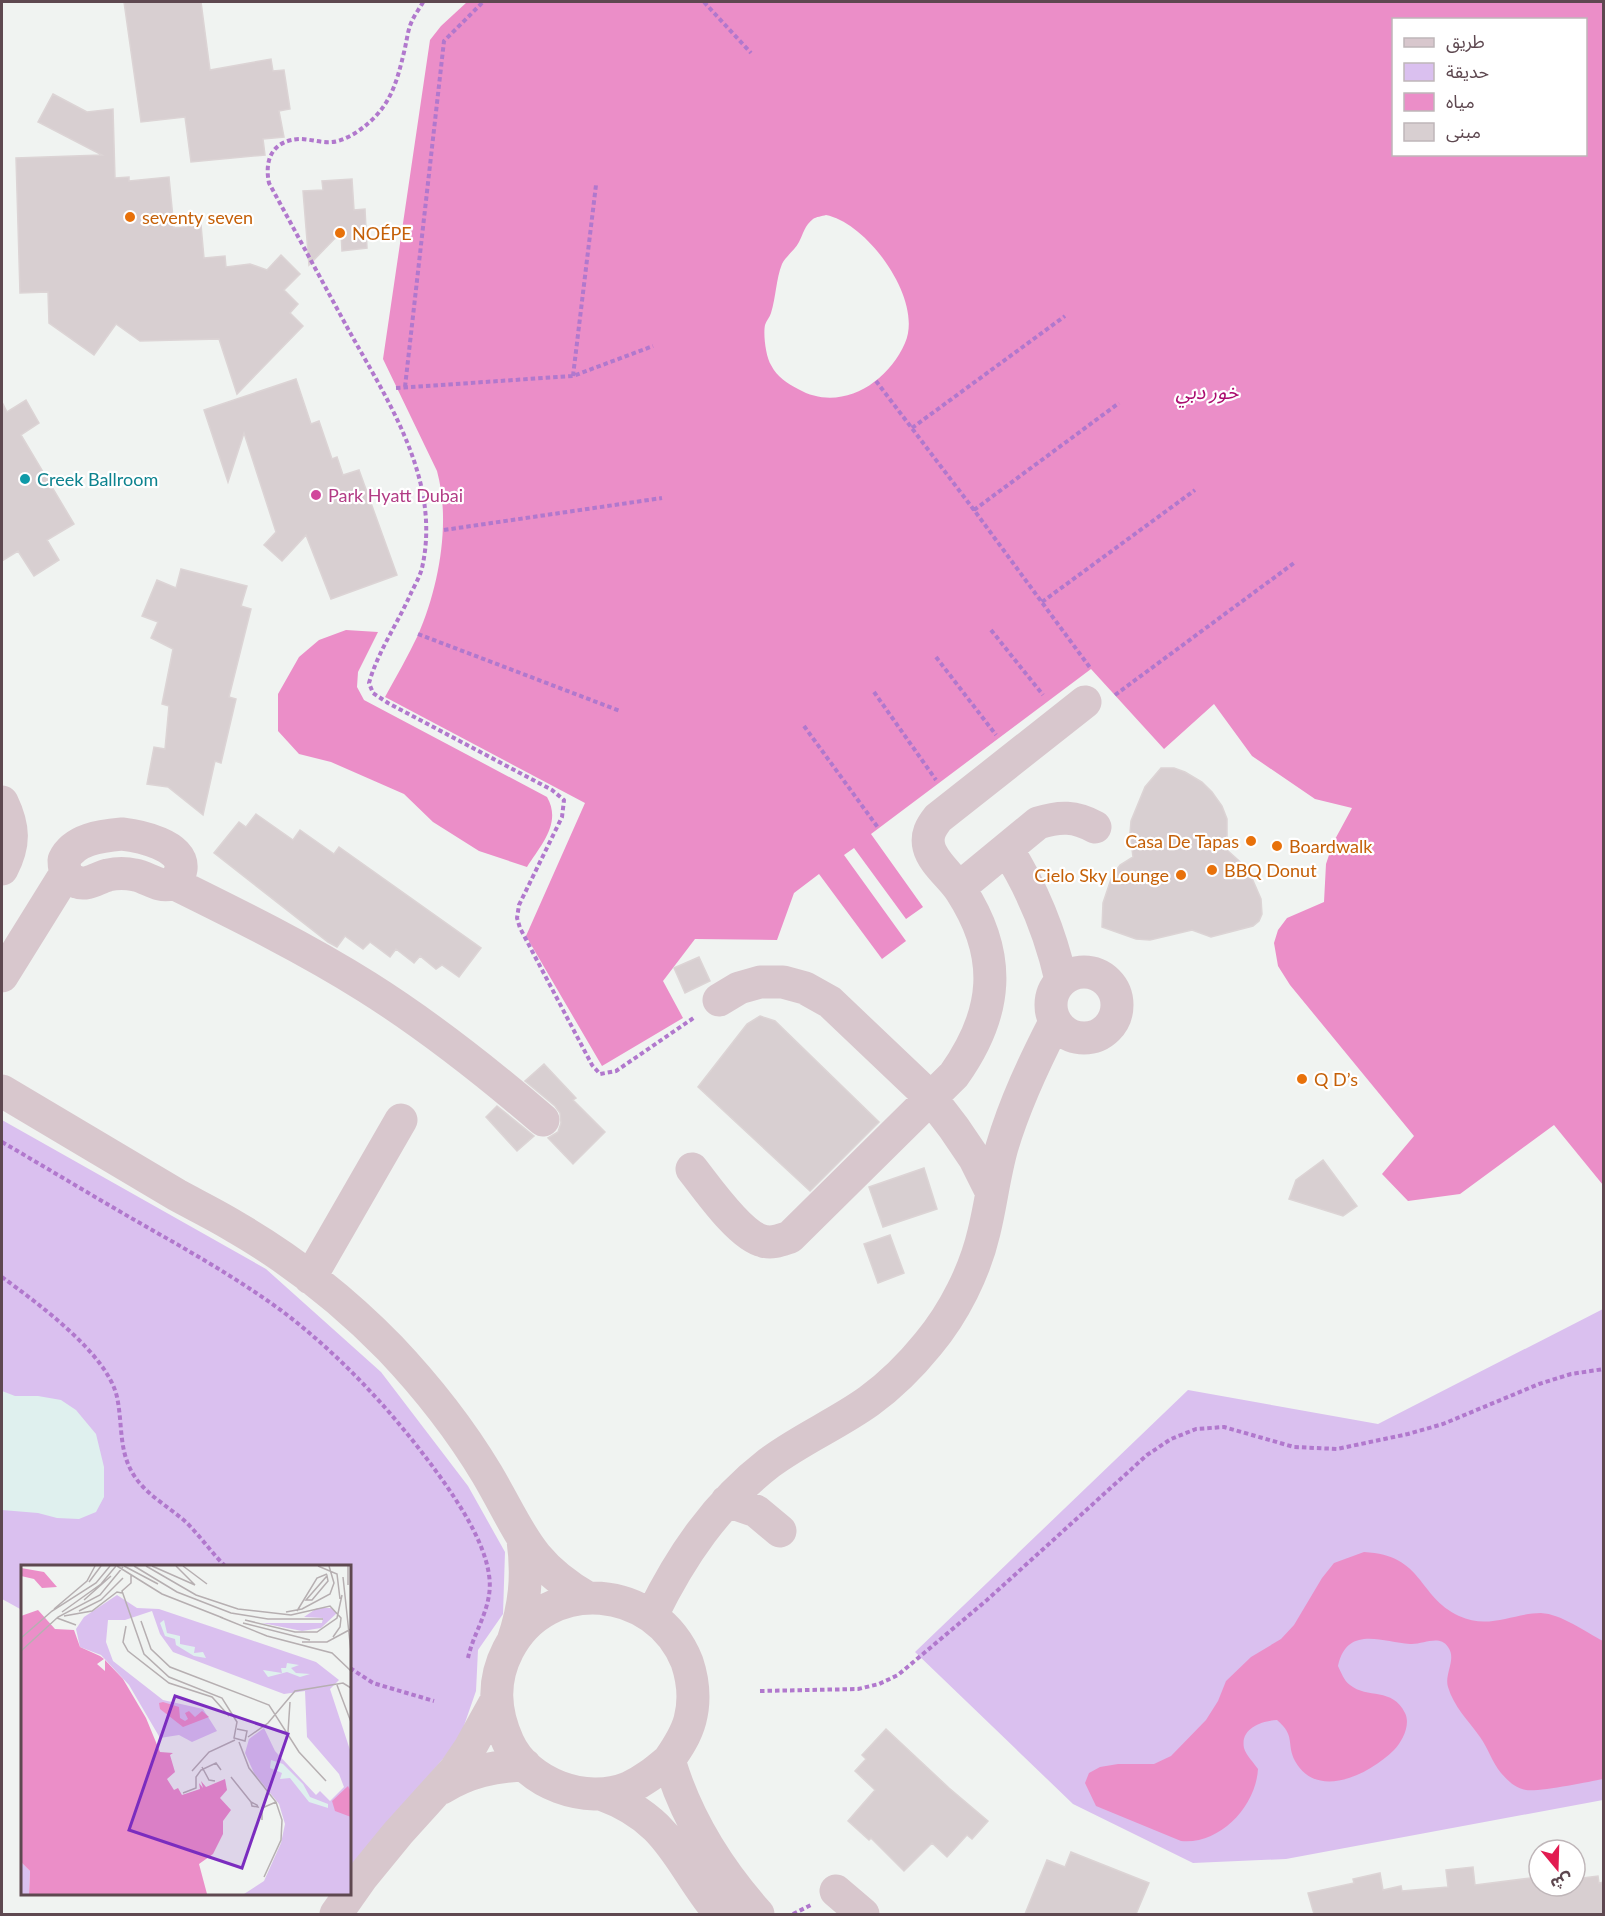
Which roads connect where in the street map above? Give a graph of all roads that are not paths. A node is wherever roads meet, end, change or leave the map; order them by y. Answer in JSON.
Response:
{"nodes":[{"id":1,"x":1100,"y":698,"type":"road end"},
{"id":2,"x":2,"y":802,"type":"edge"},
{"id":3,"x":1095,"y":827,"type":"dead end"},
{"id":4,"x":1006,"y":849,"type":"junction"},
{"id":5,"x":2,"y":869,"type":"edge"},
{"id":6,"x":959,"y":888,"type":"junction"},
{"id":7,"x":2,"y":976,"type":"edge"},
{"id":8,"x":1061,"y":980,"type":"junction"},
{"id":9,"x":719,"y":1000,"type":"road end"},
{"id":10,"x":1055,"y":1022,"type":"junction"},
{"id":11,"x":2,"y":1091,"type":"edge"},
{"id":12,"x":931,"y":1098,"type":"junction"},
{"id":13,"x":401,"y":1120,"type":"dead end"},
{"id":14,"x":543,"y":1120,"type":"dead end"},
{"id":15,"x":692,"y":1169,"type":"dead end"},
{"id":16,"x":992,"y":1193,"type":"junction"},
{"id":17,"x":310,"y":1278,"type":"junction"},
{"id":18,"x":727,"y":1501,"type":"junction"},
{"id":19,"x":780,"y":1531,"type":"dead end"},
{"id":20,"x":522,"y":1540,"type":"junction"},
{"id":21,"x":588,"y":1598,"type":"junction"},
{"id":22,"x":652,"y":1616,"type":"junction"},
{"id":23,"x":512,"y":1641,"type":"junction"},
{"id":24,"x":496,"y":1701,"type":"junction"},
{"id":25,"x":669,"y":1760,"type":"junction"},
{"id":26,"x":525,"y":1765,"type":"junction"},
{"id":27,"x":437,"y":1790,"type":"junction"},
{"id":28,"x":601,"y":1794,"type":"junction"},
{"id":29,"x":836,"y":1891,"type":"dead end"},
{"id":30,"x":351,"y":1893,"type":"edge"},
{"id":31,"x":349,"y":1895,"type":"edge"},
{"id":32,"x":336,"y":1914,"type":"edge"},
{"id":33,"x":720,"y":1914,"type":"edge"},
{"id":34,"x":758,"y":1914,"type":"edge"},
{"id":35,"x":863,"y":1914,"type":"edge"}],
"edges":[{"from":1,"to":6,"type":"lane"},
{"from":2,"to":5,"type":"lane"},
{"from":3,"to":4,"type":"lane"},
{"from":4,"to":6,"type":"lane"},
{"from":4,"to":8,"type":"lane"},
{"from":6,"to":12,"type":"lane"},
{"from":7,"to":14,"type":"lane"},
{"from":8,"to":10,"type":"lane"},
{"from":8,"to":10,"type":"lane"},
{"from":9,"to":12,"type":"lane"},
{"from":10,"to":16,"type":"lane"},
{"from":11,"to":17,"type":"lane"},
{"from":12,"to":15,"type":"lane"},
{"from":12,"to":16,"type":"lane"},
{"from":13,"to":17,"type":"lane"},
{"from":16,"to":18,"type":"lane"},
{"from":17,"to":20,"type":"lane"},
{"from":18,"to":19,"type":"lane"},
{"from":18,"to":22,"type":"lane"},
{"from":20,"to":21,"type":"lane"},
{"from":20,"to":23,"type":"lane"},
{"from":21,"to":22,"type":"lane"},
{"from":21,"to":23,"type":"lane"},
{"from":22,"to":25,"type":"lane"},
{"from":23,"to":24,"type":"lane"},
{"from":24,"to":26,"type":"lane"},
{"from":24,"to":27,"type":"lane"},
{"from":25,"to":28,"type":"lane"},
{"from":25,"to":34,"type":"lane"},
{"from":26,"to":27,"type":"lane"},
{"from":26,"to":28,"type":"lane"},
{"from":27,"to":30,"type":"lane"},
{"from":28,"to":33,"type":"lane"},
{"from":29,"to":35,"type":"lane"},
{"from":31,"to":32,"type":"lane"}]}
